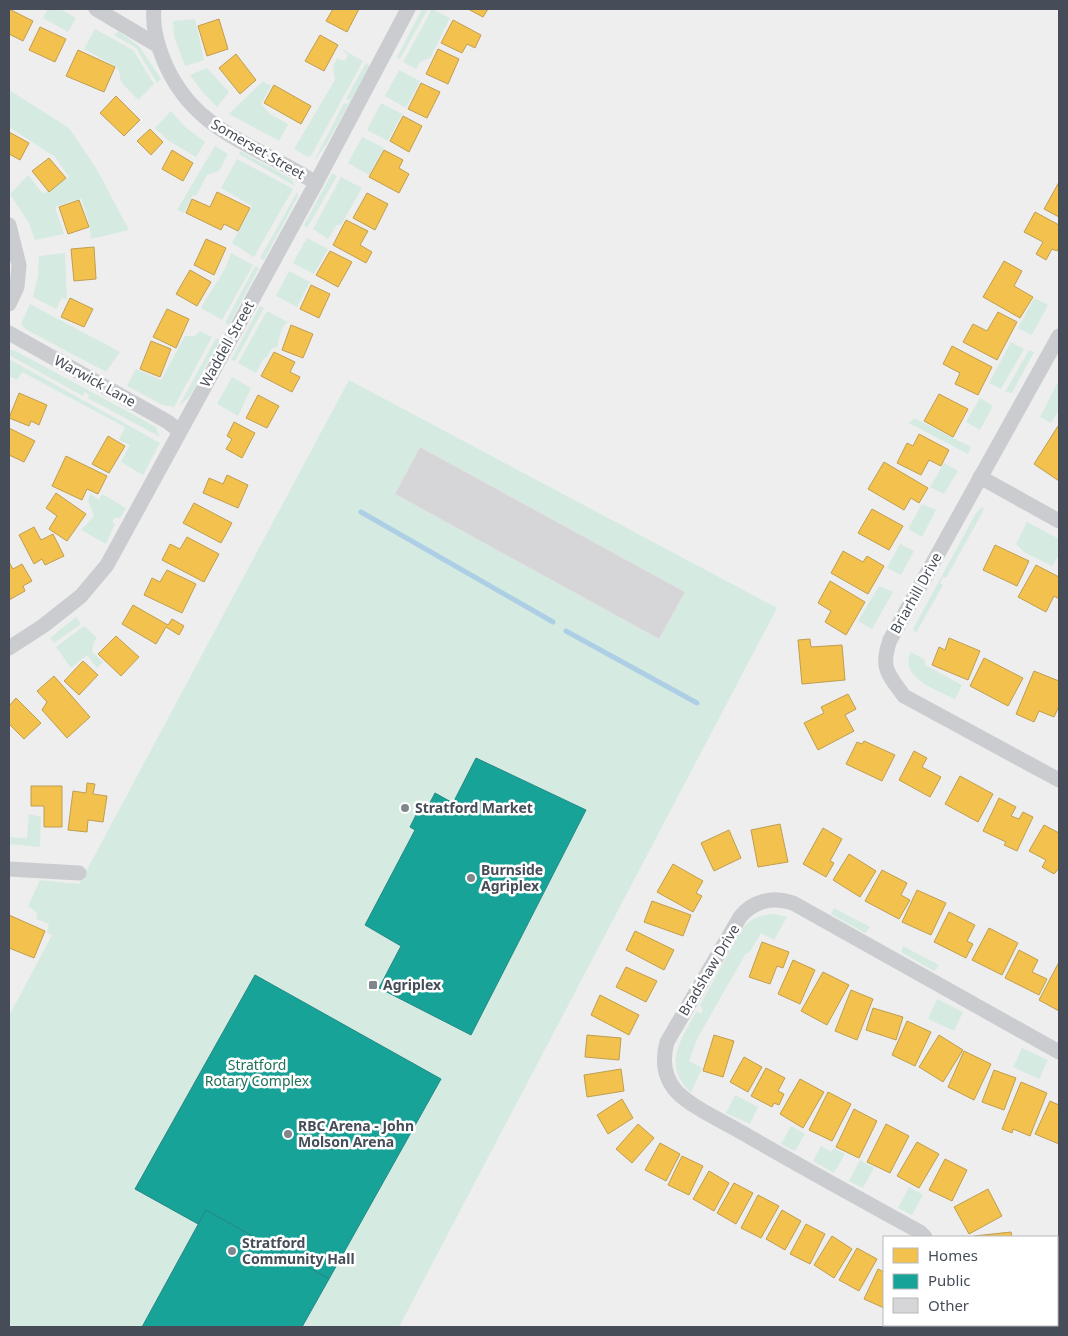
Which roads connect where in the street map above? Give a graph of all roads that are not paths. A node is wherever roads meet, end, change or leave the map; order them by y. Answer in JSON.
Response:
{"nodes":[{"id":1,"x":96,"y":9,"type":"edge"},
{"id":2,"x":154,"y":9,"type":"edge"},
{"id":3,"x":408,"y":9,"type":"edge"},
{"id":4,"x":157,"y":45,"type":"junction"},
{"id":5,"x":316,"y":183,"type":"junction"},
{"id":6,"x":9,"y":225,"type":"edge"},
{"id":7,"x":9,"y":304,"type":"edge"},
{"id":8,"x":9,"y":333,"type":"edge"},
{"id":9,"x":1059,"y":336,"type":"edge"},
{"id":10,"x":179,"y":431,"type":"junction"},
{"id":11,"x":980,"y":477,"type":"junction"},
{"id":12,"x":1059,"y":521,"type":"edge"},
{"id":13,"x":9,"y":648,"type":"edge"},
{"id":14,"x":1059,"y":780,"type":"edge"},
{"id":15,"x":9,"y":869,"type":"edge"},
{"id":16,"x":79,"y":873,"type":"dead end"},
{"id":17,"x":1059,"y":1052,"type":"edge"},
{"id":18,"x":924,"y":1236,"type":"edge"}],
"edges":[{"from":1,"to":4,"type":"street"},
{"from":2,"to":4,"type":"street","name":"Somerset Street"},
{"from":3,"to":5,"type":"street","name":"Waddell Street"},
{"from":4,"to":5,"type":"street","name":"Somerset Street"},
{"from":5,"to":10,"type":"street","name":"Waddell Street"},
{"from":6,"to":7,"type":"street"},
{"from":8,"to":10,"type":"street","name":"Warwick Lane"},
{"from":9,"to":11,"type":"street","name":"Briarhill Drive"},
{"from":10,"to":13,"type":"street","name":"Waddell Street"},
{"from":11,"to":12,"type":"street"},
{"from":11,"to":14,"type":"street","name":"Briarhill Drive"},
{"from":15,"to":16,"type":"street"},
{"from":17,"to":18,"type":"street","name":"Bradshaw Drive"}]}
